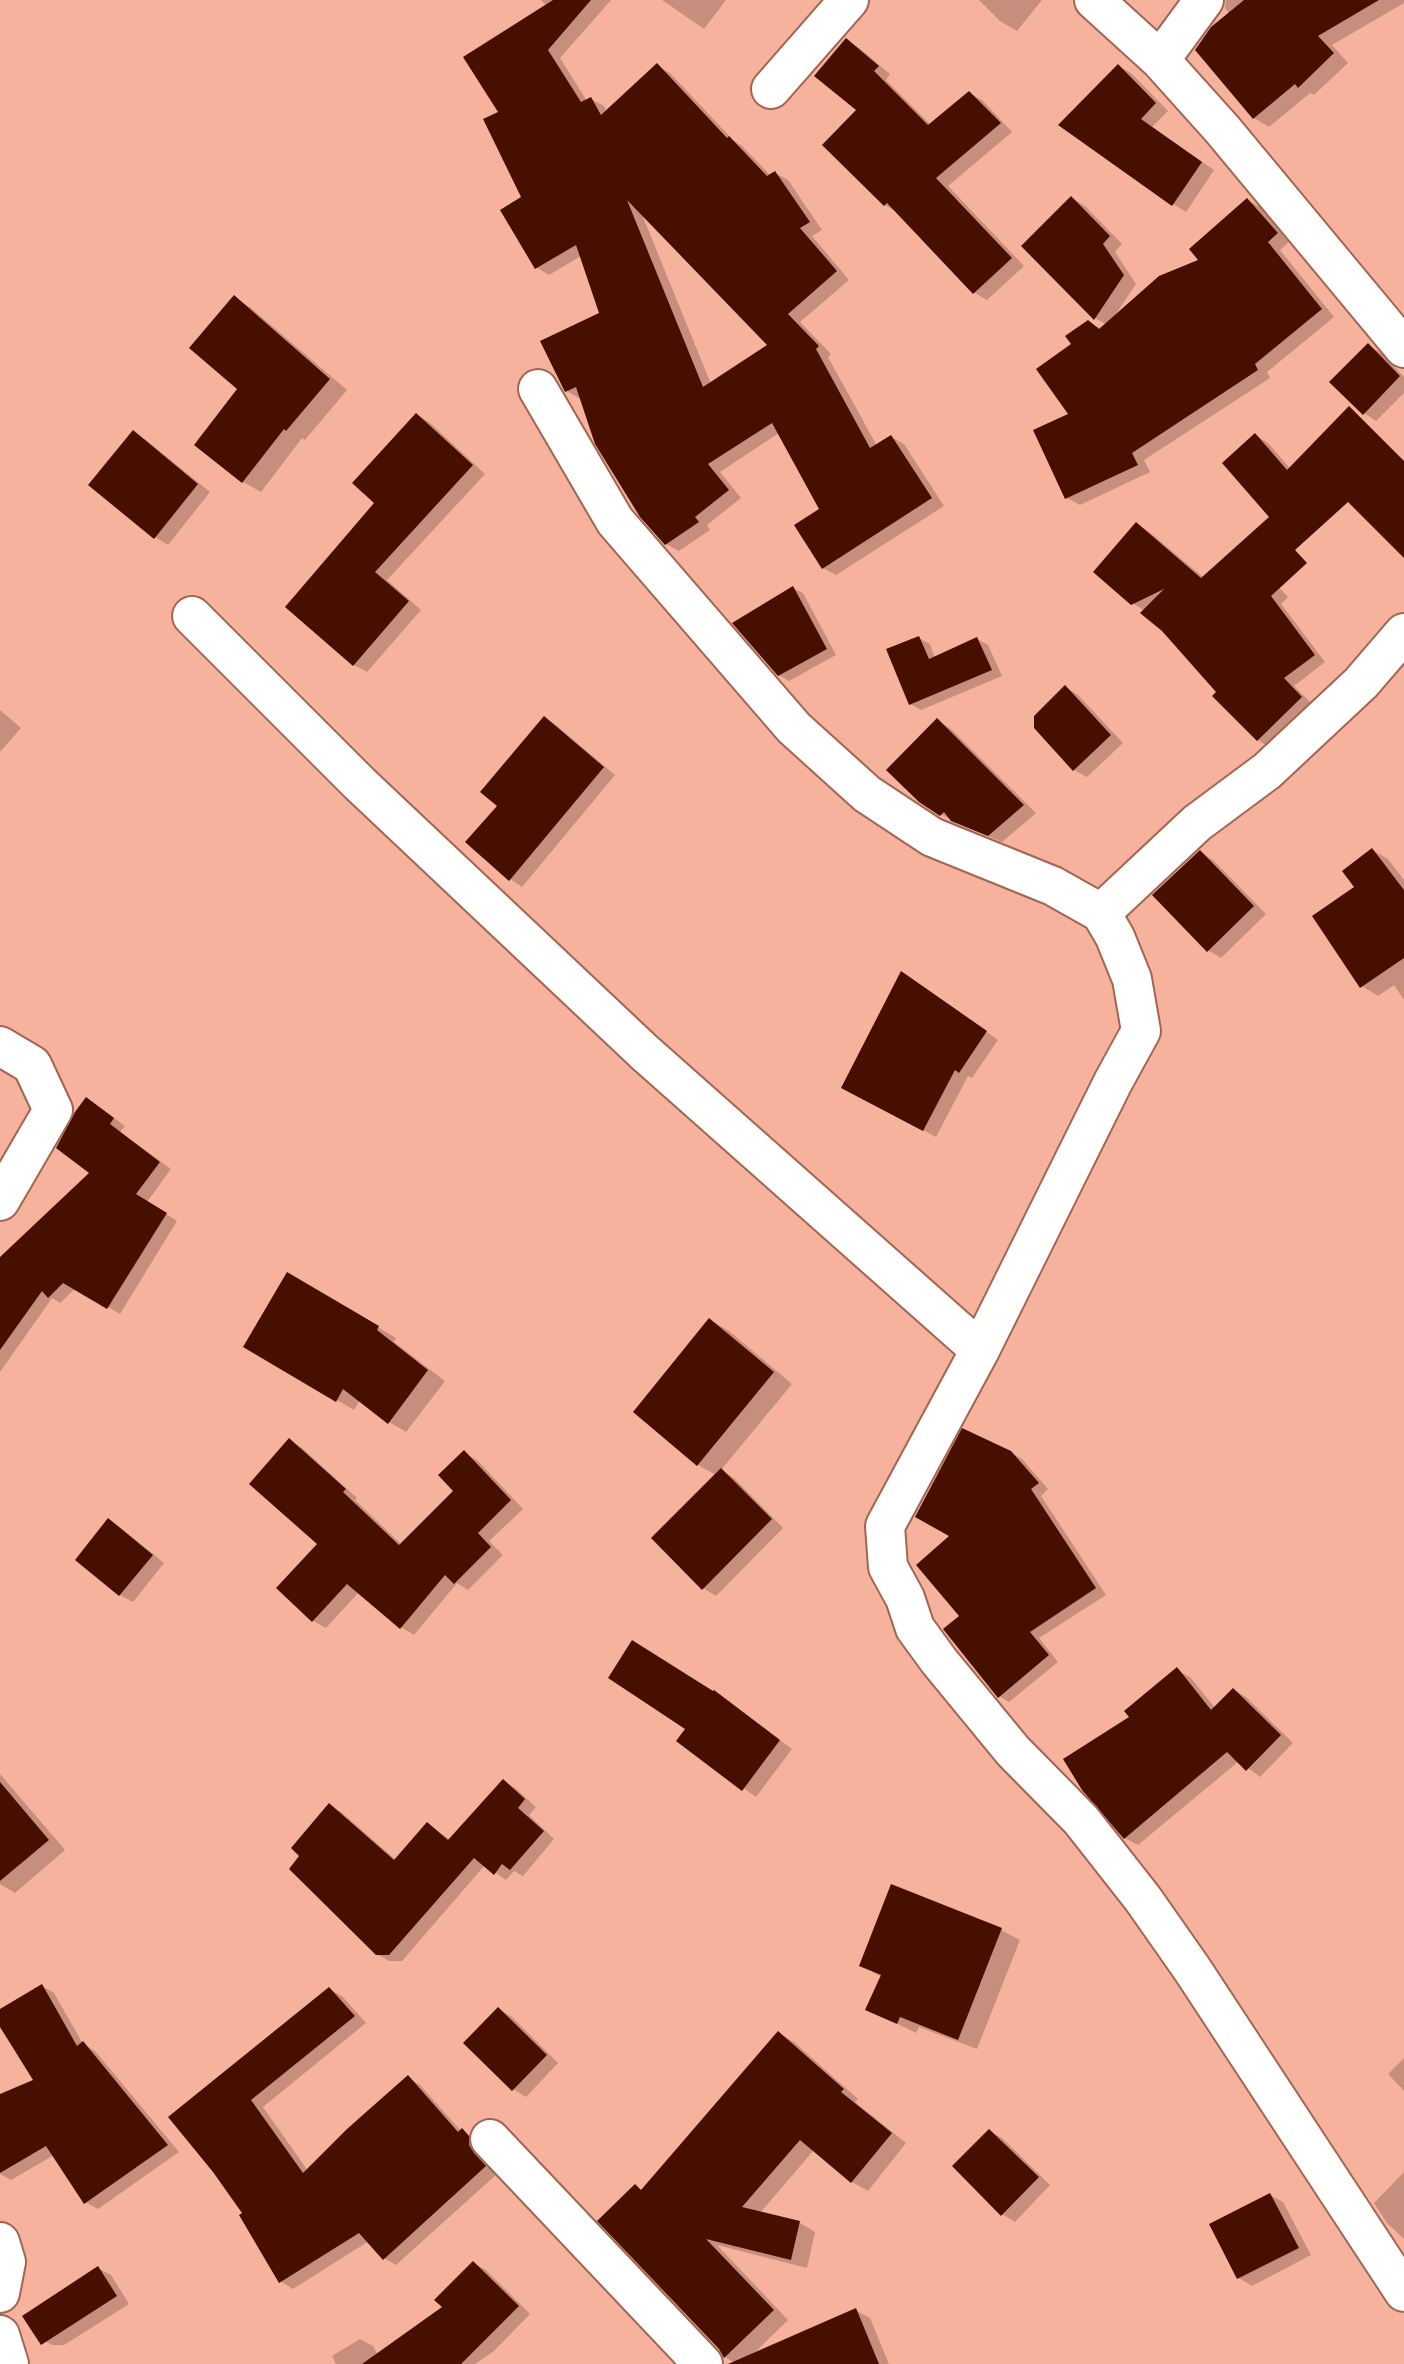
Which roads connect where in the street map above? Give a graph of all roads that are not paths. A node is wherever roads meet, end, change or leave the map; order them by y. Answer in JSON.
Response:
{"nodes":[{"id":1,"x":849,"y":0,"type":"edge"},
{"id":2,"x":1094,"y":0,"type":"edge"},
{"id":3,"x":1204,"y":0,"type":"edge"},
{"id":4,"x":1160,"y":60,"type":"junction"},
{"id":5,"x":771,"y":89,"type":"dead end"},
{"id":6,"x":1404,"y":348,"type":"edge"},
{"id":7,"x":538,"y":389,"type":"dead end"},
{"id":8,"x":192,"y":616,"type":"dead end"},
{"id":9,"x":1404,"y":632,"type":"edge"},
{"id":10,"x":1101,"y":913,"type":"junction"},
{"id":11,"x":0,"y":1046,"type":"edge"},
{"id":12,"x":0,"y":1201,"type":"edge"},
{"id":13,"x":981,"y":1350,"type":"junction"},
{"id":14,"x":491,"y":2139,"type":"dead end"},
{"id":15,"x":0,"y":2242,"type":"edge"},
{"id":16,"x":1404,"y":2292,"type":"edge"},
{"id":17,"x":0,"y":2293,"type":"edge"},
{"id":18,"x":0,"y":2335,"type":"edge"},
{"id":19,"x":9,"y":2364,"type":"edge"},
{"id":20,"x":703,"y":2364,"type":"edge"}],
"edges":[{"from":1,"to":5,"type":"street"},
{"from":2,"to":4,"type":"street"},
{"from":3,"to":4,"type":"street"},
{"from":4,"to":6,"type":"street"},
{"from":7,"to":10,"type":"street"},
{"from":8,"to":13,"type":"street"},
{"from":9,"to":10,"type":"street"},
{"from":10,"to":13,"type":"street"},
{"from":11,"to":12,"type":"street"},
{"from":13,"to":16,"type":"street"},
{"from":14,"to":20,"type":"street"},
{"from":15,"to":17,"type":"street"},
{"from":18,"to":19,"type":"street"}]}
